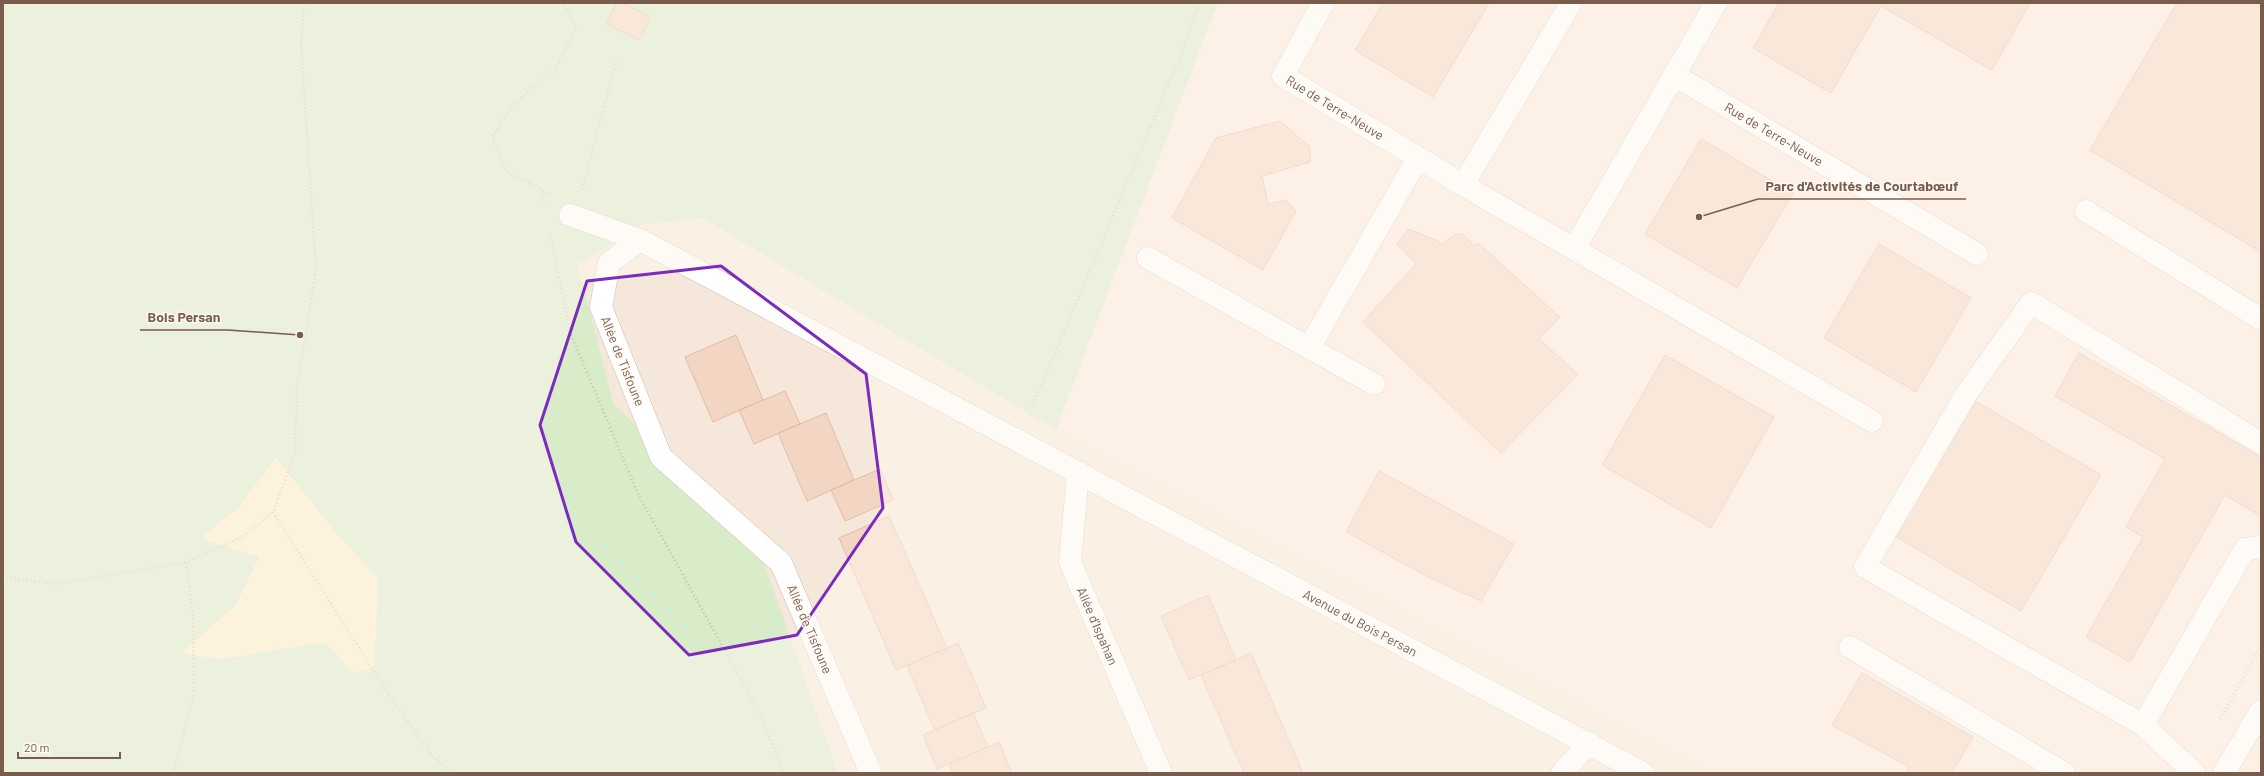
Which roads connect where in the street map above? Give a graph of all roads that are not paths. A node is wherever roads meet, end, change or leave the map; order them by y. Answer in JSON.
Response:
{"nodes":[{"id":1,"x":1323,"y":3,"type":"edge"},
{"id":2,"x":1571,"y":3,"type":"edge"},
{"id":3,"x":1716,"y":3,"type":"edge"},
{"id":4,"x":1674,"y":75,"type":"junction"},
{"id":5,"x":1418,"y":158,"type":"junction"},
{"id":6,"x":1463,"y":185,"type":"junction"},
{"id":7,"x":2086,"y":211,"type":"dead end"},
{"id":8,"x":572,"y":216,"type":"road end"},
{"id":9,"x":640,"y":240,"type":"junction"},
{"id":10,"x":1574,"y":249,"type":"junction"},
{"id":11,"x":1977,"y":254,"type":"dead end"},
{"id":12,"x":1148,"y":258,"type":"dead end"},
{"id":13,"x":2261,"y":319,"type":"edge"},
{"id":14,"x":1309,"y":348,"type":"junction"},
{"id":15,"x":1374,"y":384,"type":"dead end"},
{"id":16,"x":1872,"y":421,"type":"dead end"},
{"id":17,"x":2261,"y":443,"type":"edge"},
{"id":18,"x":1078,"y":472,"type":"junction"},
{"id":19,"x":2261,"y":547,"type":"edge"},
{"id":20,"x":1850,"y":647,"type":"dead end"},
{"id":21,"x":2261,"y":711,"type":"edge"},
{"id":22,"x":2143,"y":725,"type":"junction"},
{"id":23,"x":1589,"y":743,"type":"junction"},
{"id":24,"x":871,"y":773,"type":"edge"},
{"id":25,"x":1161,"y":773,"type":"edge"},
{"id":26,"x":1562,"y":773,"type":"edge"},
{"id":27,"x":1644,"y":773,"type":"edge"},
{"id":28,"x":2064,"y":773,"type":"edge"},
{"id":29,"x":2194,"y":773,"type":"edge"},
{"id":30,"x":2224,"y":773,"type":"edge"}],
"edges":[{"from":1,"to":5,"type":"street","name":"Rue de Terre-Neuve"},
{"from":2,"to":6,"type":"street"},
{"from":3,"to":4,"type":"street"},
{"from":4,"to":10,"type":"street"},
{"from":4,"to":11,"type":"street","name":"Rue de Terre-Neuve"},
{"from":5,"to":6,"type":"street","name":"Rue de Terre-Neuve"},
{"from":5,"to":14,"type":"street"},
{"from":6,"to":10,"type":"street","name":"Rue de Terre-Neuve"},
{"from":7,"to":13,"type":"street"},
{"from":8,"to":9,"type":"street"},
{"from":9,"to":18,"type":"street"},
{"from":9,"to":24,"type":"street","name":"Allée de Tisfoune"},
{"from":10,"to":16,"type":"street","name":"Rue de Terre-Neuve"},
{"from":12,"to":14,"type":"street"},
{"from":14,"to":15,"type":"street"},
{"from":17,"to":22,"type":"street"},
{"from":18,"to":23,"type":"street","name":"Avenue du Bois Persan"},
{"from":18,"to":25,"type":"street","name":"Allée d'Ispahan"},
{"from":19,"to":22,"type":"street"},
{"from":20,"to":28,"type":"street"},
{"from":21,"to":30,"type":"street"},
{"from":22,"to":29,"type":"street"},
{"from":23,"to":26,"type":"street"},
{"from":23,"to":27,"type":"street","name":"Avenue du Bois Persan"}]}
